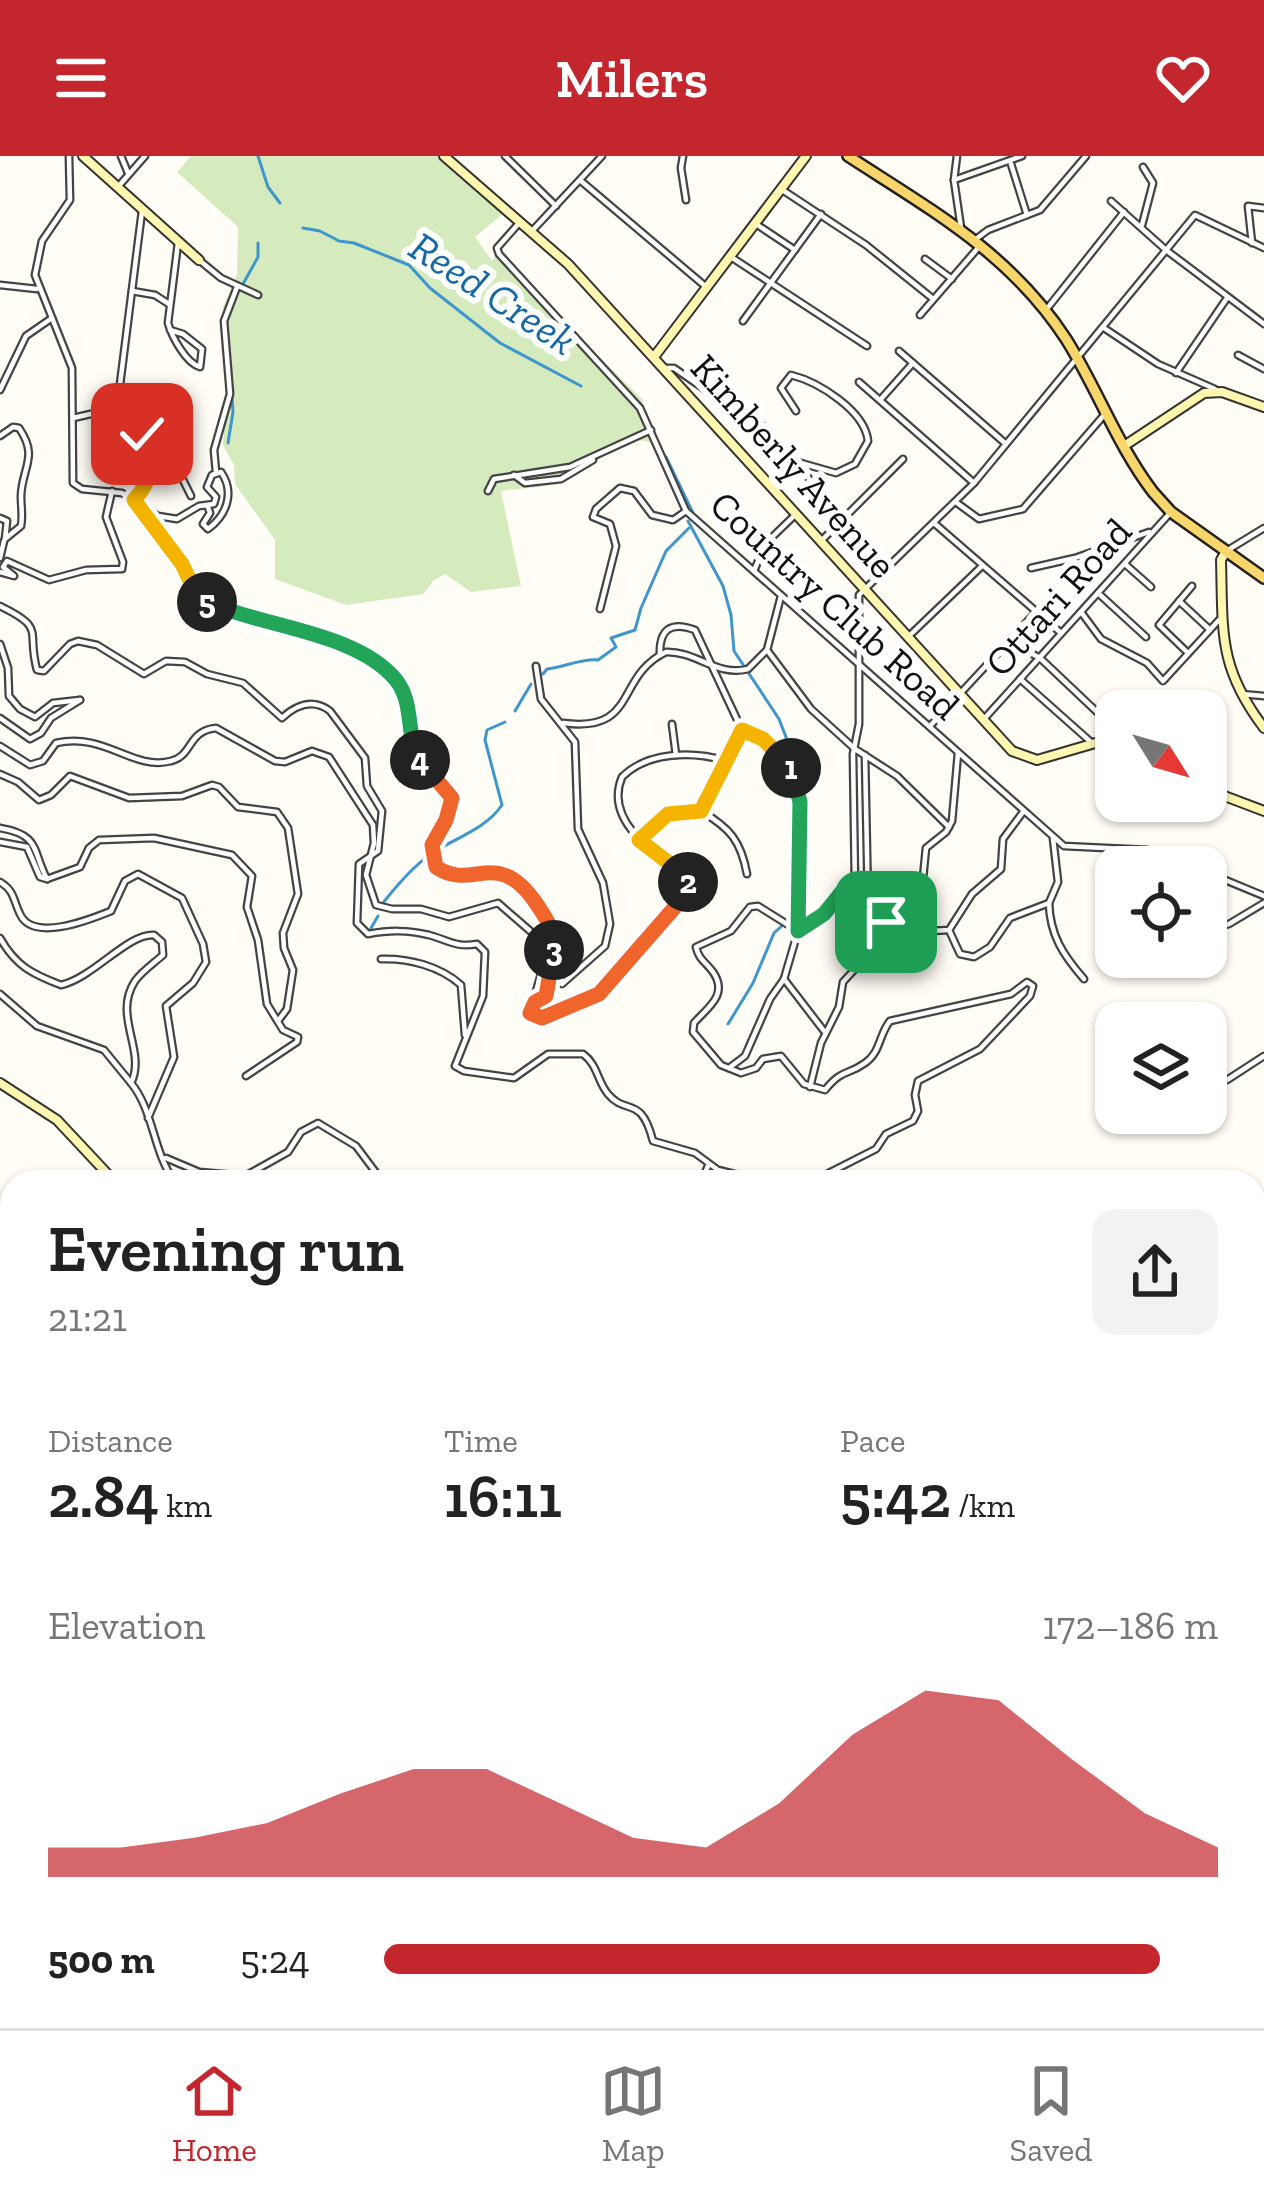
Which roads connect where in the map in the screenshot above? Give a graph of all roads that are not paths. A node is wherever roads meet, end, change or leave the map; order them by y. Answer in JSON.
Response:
{"nodes":[{"id":1,"x":69,"y":156,"type":"edge"},
{"id":2,"x":83,"y":156,"type":"edge"},
{"id":3,"x":121,"y":156,"type":"edge"},
{"id":4,"x":145,"y":156,"type":"edge"},
{"id":5,"x":444,"y":156,"type":"edge"},
{"id":6,"x":505,"y":156,"type":"edge"},
{"id":7,"x":602,"y":156,"type":"edge"},
{"id":8,"x":683,"y":156,"type":"edge"},
{"id":9,"x":806,"y":156,"type":"edge"},
{"id":10,"x":848,"y":156,"type":"edge"},
{"id":11,"x":957,"y":156,"type":"edge"},
{"id":12,"x":1022,"y":156,"type":"edge"},
{"id":13,"x":1086,"y":156,"type":"edge"},
{"id":14,"x":865,"y":160,"type":"edge"},
{"id":15,"x":1011,"y":161,"type":"junction"},
{"id":16,"x":1143,"y":167,"type":"dead end"},
{"id":17,"x":128,"y":175,"type":"junction"},
{"id":18,"x":955,"y":180,"type":"junction"},
{"id":19,"x":580,"y":182,"type":"junction"},
{"id":20,"x":117,"y":188,"type":"junction"},
{"id":21,"x":781,"y":189,"type":"junction"},
{"id":22,"x":686,"y":200,"type":"dead end"},
{"id":23,"x":1111,"y":201,"type":"dead end"},
{"id":24,"x":556,"y":207,"type":"junction"},
{"id":25,"x":1264,"y":208,"type":"edge"},
{"id":26,"x":142,"y":211,"type":"junction"},
{"id":27,"x":1124,"y":212,"type":"junction"},
{"id":28,"x":821,"y":214,"type":"junction"},
{"id":29,"x":1027,"y":215,"type":"junction"},
{"id":30,"x":520,"y":222,"type":"junction"},
{"id":31,"x":756,"y":224,"type":"junction"},
{"id":32,"x":1142,"y":225,"type":"junction"},
{"id":33,"x":961,"y":228,"type":"junction"},
{"id":34,"x":532,"y":231,"type":"junction"},
{"id":35,"x":979,"y":241,"type":"junction"},
{"id":36,"x":178,"y":243,"type":"junction"},
{"id":37,"x":1252,"y":243,"type":"junction"},
{"id":38,"x":1264,"y":248,"type":"edge"},
{"id":39,"x":795,"y":250,"type":"junction"},
{"id":40,"x":1166,"y":250,"type":"junction"},
{"id":41,"x":731,"y":257,"type":"junction"},
{"id":42,"x":925,"y":259,"type":"dead end"},
{"id":43,"x":199,"y":260,"type":"joint"},
{"id":44,"x":952,"y":279,"type":"junction"},
{"id":45,"x":770,"y":284,"type":"junction"},
{"id":46,"x":0,"y":285,"type":"edge"},
{"id":47,"x":237,"y":287,"type":"junction"},
{"id":48,"x":708,"y":288,"type":"junction"},
{"id":49,"x":37,"y":289,"type":"junction"},
{"id":50,"x":132,"y":291,"type":"junction"},
{"id":51,"x":258,"y":296,"type":"dead end"},
{"id":52,"x":932,"y":298,"type":"junction"},
{"id":53,"x":1227,"y":298,"type":"junction"},
{"id":54,"x":169,"y":304,"type":"junction"},
{"id":55,"x":1045,"y":312,"type":"junction"},
{"id":56,"x":920,"y":315,"type":"dead end"},
{"id":57,"x":52,"y":318,"type":"junction"},
{"id":58,"x":742,"y":321,"type":"dead end"},
{"id":59,"x":1264,"y":324,"type":"edge"},
{"id":60,"x":1104,"y":328,"type":"junction"},
{"id":61,"x":170,"y":329,"type":"junction"},
{"id":62,"x":867,"y":346,"type":"dead end"},
{"id":63,"x":899,"y":351,"type":"dead end"},
{"id":64,"x":1238,"y":355,"type":"dead end"},
{"id":65,"x":654,"y":357,"type":"junction"},
{"id":66,"x":1076,"y":361,"type":"junction"},
{"id":67,"x":913,"y":363,"type":"junction"},
{"id":68,"x":665,"y":368,"type":"junction"},
{"id":69,"x":1264,"y":369,"type":"edge"},
{"id":70,"x":1176,"y":373,"type":"junction"},
{"id":71,"x":859,"y":382,"type":"dead end"},
{"id":72,"x":0,"y":390,"type":"edge"},
{"id":73,"x":1222,"y":392,"type":"junction"},
{"id":74,"x":880,"y":400,"type":"junction"},
{"id":75,"x":1264,"y":407,"type":"edge"},
{"id":76,"x":117,"y":408,"type":"junction"},
{"id":77,"x":796,"y":411,"type":"dead end"},
{"id":78,"x":1106,"y":414,"type":"junction"},
{"id":79,"x":73,"y":418,"type":"junction"},
{"id":80,"x":651,"y":430,"type":"junction"},
{"id":81,"x":142,"y":434,"type":"junction"},
{"id":82,"x":0,"y":436,"type":"edge"},
{"id":83,"x":1006,"y":444,"type":"junction"},
{"id":84,"x":1124,"y":446,"type":"junction"},
{"id":85,"x":903,"y":458,"type":"dead end"},
{"id":86,"x":794,"y":461,"type":"junction"},
{"id":87,"x":216,"y":472,"type":"junction"},
{"id":88,"x":974,"y":483,"type":"junction"},
{"id":89,"x":112,"y":490,"type":"junction"},
{"id":90,"x":488,"y":491,"type":"dead end"},
{"id":91,"x":190,"y":496,"type":"dead end"},
{"id":92,"x":136,"y":502,"type":"junction"},
{"id":93,"x":956,"y":502,"type":"junction"},
{"id":94,"x":208,"y":507,"type":"junction"},
{"id":95,"x":686,"y":512,"type":"junction"},
{"id":96,"x":1171,"y":512,"type":"junction"},
{"id":97,"x":795,"y":515,"type":"junction"},
{"id":98,"x":0,"y":518,"type":"edge"},
{"id":99,"x":844,"y":519,"type":"junction"},
{"id":100,"x":934,"y":523,"type":"junction"},
{"id":101,"x":1264,"y":528,"type":"edge"},
{"id":102,"x":1155,"y":530,"type":"junction"},
{"id":103,"x":5,"y":539,"type":"junction"},
{"id":104,"x":821,"y":541,"type":"junction"},
{"id":105,"x":1225,"y":553,"type":"junction"},
{"id":106,"x":0,"y":558,"type":"edge"},
{"id":107,"x":1125,"y":564,"type":"junction"},
{"id":108,"x":984,"y":565,"type":"junction"},
{"id":109,"x":1031,"y":568,"type":"dead end"},
{"id":110,"x":754,"y":571,"type":"junction"},
{"id":111,"x":0,"y":572,"type":"edge"},
{"id":112,"x":1264,"y":578,"type":"edge"},
{"id":113,"x":1192,"y":586,"type":"dead end"},
{"id":114,"x":1151,"y":587,"type":"dead end"},
{"id":115,"x":864,"y":589,"type":"junction"},
{"id":116,"x":1098,"y":593,"type":"junction"},
{"id":117,"x":782,"y":595,"type":"junction"},
{"id":118,"x":1179,"y":601,"type":"junction"},
{"id":119,"x":0,"y":606,"type":"edge"},
{"id":120,"x":600,"y":609,"type":"dead end"},
{"id":121,"x":1081,"y":612,"type":"junction"},
{"id":122,"x":1035,"y":613,"type":"junction"},
{"id":123,"x":1222,"y":618,"type":"junction"},
{"id":124,"x":1209,"y":629,"type":"junction"},
{"id":125,"x":1061,"y":633,"type":"junction"},
{"id":126,"x":908,"y":637,"type":"junction"},
{"id":127,"x":1147,"y":637,"type":"dead end"},
{"id":128,"x":1009,"y":641,"type":"junction"},
{"id":129,"x":0,"y":644,"type":"edge"},
{"id":130,"x":766,"y":650,"type":"junction"},
{"id":131,"x":1188,"y":652,"type":"junction"},
{"id":132,"x":659,"y":655,"type":"junction"},
{"id":133,"x":1040,"y":658,"type":"junction"},
{"id":134,"x":859,"y":663,"type":"junction"},
{"id":135,"x":536,"y":666,"type":"dead end"},
{"id":136,"x":709,"y":666,"type":"junction"},
{"id":137,"x":1020,"y":679,"type":"junction"},
{"id":138,"x":960,"y":694,"type":"junction"},
{"id":139,"x":1241,"y":694,"type":"junction"},
{"id":140,"x":1264,"y":695,"type":"edge"},
{"id":141,"x":1095,"y":713,"type":"edge"},
{"id":142,"x":0,"y":718,"type":"edge"},
{"id":143,"x":984,"y":719,"type":"junction"},
{"id":144,"x":563,"y":723,"type":"junction"},
{"id":145,"x":672,"y":724,"type":"dead end"},
{"id":146,"x":930,"y":726,"type":"junction"},
{"id":147,"x":1264,"y":728,"type":"edge"},
{"id":148,"x":742,"y":730,"type":"junction"},
{"id":149,"x":1093,"y":744,"type":"joint"},
{"id":150,"x":0,"y":746,"type":"edge"},
{"id":151,"x":855,"y":748,"type":"junction"},
{"id":152,"x":958,"y":753,"type":"junction"},
{"id":153,"x":676,"y":755,"type":"junction"},
{"id":154,"x":866,"y":755,"type":"junction"},
{"id":155,"x":727,"y":761,"type":"junction"},
{"id":156,"x":0,"y":774,"type":"edge"},
{"id":157,"x":1227,"y":796,"type":"edge"},
{"id":158,"x":701,"y":811,"type":"junction"},
{"id":159,"x":1264,"y":811,"type":"edge"},
{"id":160,"x":1023,"y":812,"type":"junction"},
{"id":161,"x":949,"y":827,"type":"junction"},
{"id":162,"x":0,"y":828,"type":"edge"},
{"id":163,"x":1052,"y":838,"type":"junction"},
{"id":164,"x":639,"y":840,"type":"junction"},
{"id":165,"x":0,"y":842,"type":"edge"},
{"id":166,"x":1095,"y":847,"type":"edge"},
{"id":167,"x":372,"y":856,"type":"junction"},
{"id":168,"x":747,"y":874,"type":"dead end"},
{"id":169,"x":47,"y":879,"type":"junction"},
{"id":170,"x":0,"y":882,"type":"edge"},
{"id":171,"x":1227,"y":882,"type":"edge"},
{"id":172,"x":855,"y":886,"type":"junction"},
{"id":173,"x":866,"y":888,"type":"junction"},
{"id":174,"x":1264,"y":899,"type":"edge"},
{"id":175,"x":1049,"y":903,"type":"junction"},
{"id":176,"x":1227,"y":925,"type":"edge"},
{"id":177,"x":949,"y":930,"type":"junction"},
{"id":178,"x":798,"y":931,"type":"junction"},
{"id":179,"x":893,"y":933,"type":"junction"},
{"id":180,"x":0,"y":938,"type":"edge"},
{"id":181,"x":555,"y":938,"type":"junction"},
{"id":182,"x":381,"y":959,"type":"dead end"},
{"id":183,"x":784,"y":980,"type":"junction"},
{"id":184,"x":1084,"y":980,"type":"dead end"},
{"id":185,"x":0,"y":994,"type":"edge"},
{"id":186,"x":535,"y":1002,"type":"junction"},
{"id":187,"x":278,"y":1021,"type":"junction"},
{"id":188,"x":824,"y":1031,"type":"junction"},
{"id":189,"x":465,"y":1035,"type":"junction"},
{"id":190,"x":1264,"y":1056,"type":"edge"},
{"id":191,"x":728,"y":1068,"type":"junction"},
{"id":192,"x":246,"y":1076,"type":"dead end"},
{"id":193,"x":1227,"y":1080,"type":"edge"},
{"id":194,"x":0,"y":1083,"type":"edge"},
{"id":195,"x":131,"y":1083,"type":"junction"},
{"id":196,"x":810,"y":1087,"type":"junction"},
{"id":197,"x":148,"y":1118,"type":"junction"},
{"id":198,"x":166,"y":1158,"type":"junction"},
{"id":199,"x":708,"y":1166,"type":"junction"},
{"id":200,"x":104,"y":1170,"type":"edge"},
{"id":201,"x":170,"y":1170,"type":"edge"},
{"id":202,"x":194,"y":1170,"type":"edge"},
{"id":203,"x":255,"y":1170,"type":"edge"},
{"id":204,"x":374,"y":1170,"type":"edge"},
{"id":205,"x":706,"y":1170,"type":"edge"},
{"id":206,"x":723,"y":1170,"type":"edge"},
{"id":207,"x":835,"y":1170,"type":"edge"}],
"edges":[{"from":1,"to":49,"type":"street"},
{"from":2,"to":20,"type":"street"},
{"from":3,"to":17,"type":"street"},
{"from":4,"to":17,"type":"street"},
{"from":5,"to":30,"type":"street","name":"Kimberly Avenue"},
{"from":6,"to":24,"type":"street"},
{"from":7,"to":19,"type":"street"},
{"from":8,"to":22,"type":"street"},
{"from":9,"to":21,"type":"street"},
{"from":10,"to":14,"type":"main road"},
{"from":11,"to":18,"type":"street"},
{"from":12,"to":15,"type":"street"},
{"from":13,"to":29,"type":"street"},
{"from":14,"to":33,"type":"main road"},
{"from":15,"to":18,"type":"street"},
{"from":15,"to":29,"type":"street"},
{"from":16,"to":32,"type":"street"},
{"from":17,"to":20,"type":"street"},
{"from":18,"to":33,"type":"street"},
{"from":19,"to":24,"type":"street"},
{"from":19,"to":48,"type":"street"},
{"from":20,"to":26,"type":"street"},
{"from":21,"to":28,"type":"street"},
{"from":21,"to":31,"type":"street"},
{"from":23,"to":27,"type":"street"},
{"from":24,"to":34,"type":"street"},
{"from":25,"to":37,"type":"street"},
{"from":26,"to":36,"type":"street"},
{"from":26,"to":50,"type":"street"},
{"from":27,"to":32,"type":"street"},
{"from":27,"to":55,"type":"street"},
{"from":28,"to":39,"type":"street"},
{"from":28,"to":52,"type":"street"},
{"from":29,"to":35,"type":"street"},
{"from":30,"to":34,"type":"street","name":"Kimberly Avenue"},
{"from":30,"to":80,"type":"street","name":"Country Club Road"},
{"from":31,"to":39,"type":"street"},
{"from":31,"to":41,"type":"street"},
{"from":32,"to":40,"type":"street"},
{"from":33,"to":35,"type":"main road"},
{"from":34,"to":65,"type":"street","name":"Kimberly Avenue"},
{"from":35,"to":44,"type":"street"},
{"from":35,"to":55,"type":"main road"},
{"from":36,"to":43,"type":"street"},
{"from":36,"to":54,"type":"street"},
{"from":37,"to":38,"type":"street"},
{"from":37,"to":40,"type":"street"},
{"from":39,"to":45,"type":"street"},
{"from":40,"to":53,"type":"street"},
{"from":40,"to":60,"type":"street"},
{"from":41,"to":45,"type":"street"},
{"from":41,"to":48,"type":"street"},
{"from":42,"to":44,"type":"street"},
{"from":43,"to":47,"type":"street"},
{"from":44,"to":52,"type":"street"},
{"from":45,"to":58,"type":"street"},
{"from":45,"to":62,"type":"street"},
{"from":46,"to":49,"type":"street"},
{"from":47,"to":51,"type":"street"},
{"from":47,"to":87,"type":"street"},
{"from":48,"to":65,"type":"street"},
{"from":49,"to":57,"type":"street"},
{"from":50,"to":54,"type":"street"},
{"from":50,"to":76,"type":"street"},
{"from":52,"to":56,"type":"street"},
{"from":53,"to":59,"type":"street"},
{"from":53,"to":70,"type":"street"},
{"from":54,"to":61,"type":"street"},
{"from":55,"to":66,"type":"main road"},
{"from":57,"to":72,"type":"street"},
{"from":57,"to":79,"type":"street"},
{"from":60,"to":66,"type":"street"},
{"from":60,"to":70,"type":"street"},
{"from":61,"to":61,"type":"street"},
{"from":63,"to":67,"type":"street"},
{"from":64,"to":69,"type":"street"},
{"from":65,"to":68,"type":"street","name":"Kimberly Avenue"},
{"from":66,"to":78,"type":"main road"},
{"from":66,"to":83,"type":"street"},
{"from":67,"to":74,"type":"street"},
{"from":67,"to":83,"type":"street"},
{"from":68,"to":86,"type":"street"},
{"from":68,"to":97,"type":"street","name":"Kimberly Avenue"},
{"from":70,"to":73,"type":"street"},
{"from":71,"to":74,"type":"street"},
{"from":73,"to":75,"type":"street"},
{"from":73,"to":84,"type":"street"},
{"from":74,"to":88,"type":"street"},
{"from":76,"to":79,"type":"street"},
{"from":76,"to":81,"type":"street"},
{"from":77,"to":86,"type":"street"},
{"from":78,"to":84,"type":"main road"},
{"from":78,"to":93,"type":"street"},
{"from":79,"to":89,"type":"street"},
{"from":80,"to":90,"type":"street"},
{"from":80,"to":95,"type":"street","name":"Country Club Road"},
{"from":81,"to":91,"type":"street"},
{"from":81,"to":92,"type":"street"},
{"from":82,"to":103,"type":"street"},
{"from":83,"to":88,"type":"street"},
{"from":84,"to":96,"type":"main road"},
{"from":85,"to":99,"type":"street"},
{"from":86,"to":99,"type":"street"},
{"from":87,"to":94,"type":"street"},
{"from":87,"to":94,"type":"street"},
{"from":88,"to":93,"type":"street"},
{"from":89,"to":92,"type":"street"},
{"from":89,"to":111,"type":"street"},
{"from":92,"to":94,"type":"street"},
{"from":92,"to":181,"type":"street"},
{"from":93,"to":100,"type":"street"},
{"from":95,"to":110,"type":"street","name":"Country Club Road"},
{"from":95,"to":120,"type":"street"},
{"from":96,"to":102,"type":"street","name":"Ottari Road"},
{"from":96,"to":105,"type":"main road"},
{"from":97,"to":104,"type":"street","name":"Kimberly Avenue"},
{"from":97,"to":110,"type":"street"},
{"from":98,"to":103,"type":"street"},
{"from":99,"to":104,"type":"street"},
{"from":100,"to":108,"type":"street"},
{"from":100,"to":115,"type":"street"},
{"from":101,"to":105,"type":"street"},
{"from":102,"to":107,"type":"street","name":"Ottari Road"},
{"from":102,"to":109,"type":"street"},
{"from":103,"to":106,"type":"street"},
{"from":104,"to":115,"type":"street","name":"Kimberly Avenue"},
{"from":105,"to":112,"type":"main road"},
{"from":105,"to":123,"type":"street"},
{"from":107,"to":114,"type":"street"},
{"from":107,"to":116,"type":"street","name":"Ottari Road"},
{"from":108,"to":122,"type":"street"},
{"from":108,"to":126,"type":"street"},
{"from":110,"to":117,"type":"street","name":"Country Club Road"},
{"from":113,"to":118,"type":"street"},
{"from":115,"to":126,"type":"street","name":"Kimberly Avenue"},
{"from":115,"to":134,"type":"street"},
{"from":116,"to":121,"type":"street","name":"Ottari Road"},
{"from":116,"to":127,"type":"street"},
{"from":117,"to":130,"type":"street"},
{"from":117,"to":134,"type":"street","name":"Country Club Road"},
{"from":118,"to":124,"type":"street"},
{"from":118,"to":131,"type":"street"},
{"from":119,"to":167,"type":"street"},
{"from":121,"to":125,"type":"street","name":"Ottari Road"},
{"from":121,"to":131,"type":"street"},
{"from":122,"to":125,"type":"street"},
{"from":122,"to":128,"type":"street"},
{"from":123,"to":124,"type":"street"},
{"from":123,"to":139,"type":"street"},
{"from":124,"to":131,"type":"street"},
{"from":125,"to":133,"type":"street","name":"Ottari Road"},
{"from":126,"to":138,"type":"street","name":"Kimberly Avenue"},
{"from":128,"to":133,"type":"street"},
{"from":128,"to":138,"type":"street"},
{"from":129,"to":142,"type":"street"},
{"from":130,"to":136,"type":"street"},
{"from":130,"to":151,"type":"street"},
{"from":132,"to":136,"type":"street"},
{"from":132,"to":136,"type":"street"},
{"from":132,"to":144,"type":"street"},
{"from":133,"to":137,"type":"street","name":"Ottari Road"},
{"from":133,"to":141,"type":"street"},
{"from":134,"to":146,"type":"street","name":"Country Club Road"},
{"from":134,"to":151,"type":"street"},
{"from":135,"to":144,"type":"street"},
{"from":136,"to":148,"type":"street"},
{"from":137,"to":143,"type":"street","name":"Ottari Road"},
{"from":137,"to":149,"type":"street"},
{"from":138,"to":143,"type":"street","name":"Kimberly Avenue"},
{"from":138,"to":146,"type":"street"},
{"from":139,"to":140,"type":"street"},
{"from":139,"to":147,"type":"street"},
{"from":143,"to":149,"type":"street","name":"Kimberly Avenue"},
{"from":144,"to":181,"type":"street"},
{"from":145,"to":153,"type":"street"},
{"from":146,"to":152,"type":"street","name":"Country Club Road"},
{"from":148,"to":155,"type":"street"},
{"from":148,"to":178,"type":"street"},
{"from":150,"to":167,"type":"street"},
{"from":151,"to":154,"type":"street"},
{"from":151,"to":172,"type":"street"},
{"from":152,"to":160,"type":"street","name":"Country Club Road"},
{"from":152,"to":161,"type":"street"},
{"from":153,"to":155,"type":"street"},
{"from":153,"to":164,"type":"street"},
{"from":154,"to":161,"type":"street"},
{"from":154,"to":173,"type":"street"},
{"from":155,"to":158,"type":"street"},
{"from":156,"to":187,"type":"street"},
{"from":157,"to":159,"type":"street"},
{"from":158,"to":164,"type":"street"},
{"from":158,"to":168,"type":"street"},
{"from":160,"to":163,"type":"street","name":"Country Club Road"},
{"from":160,"to":177,"type":"street"},
{"from":161,"to":173,"type":"street"},
{"from":162,"to":169,"type":"street"},
{"from":163,"to":166,"type":"street"},
{"from":163,"to":175,"type":"street"},
{"from":164,"to":186,"type":"street"},
{"from":165,"to":169,"type":"street"},
{"from":167,"to":186,"type":"street"},
{"from":167,"to":189,"type":"street"},
{"from":169,"to":187,"type":"street"},
{"from":170,"to":197,"type":"street"},
{"from":171,"to":174,"type":"street"},
{"from":172,"to":173,"type":"street"},
{"from":172,"to":178,"type":"street"},
{"from":173,"to":179,"type":"street"},
{"from":174,"to":176,"type":"street"},
{"from":175,"to":177,"type":"street"},
{"from":175,"to":184,"type":"street"},
{"from":177,"to":179,"type":"street"},
{"from":178,"to":183,"type":"street"},
{"from":178,"to":191,"type":"street"},
{"from":179,"to":188,"type":"street"},
{"from":180,"to":195,"type":"street"},
{"from":181,"to":186,"type":"street"},
{"from":182,"to":189,"type":"street"},
{"from":183,"to":188,"type":"street"},
{"from":183,"to":191,"type":"street"},
{"from":185,"to":195,"type":"street"},
{"from":187,"to":192,"type":"street"},
{"from":188,"to":196,"type":"street"},
{"from":189,"to":199,"type":"street"},
{"from":190,"to":193,"type":"street"},
{"from":191,"to":196,"type":"street"},
{"from":194,"to":200,"type":"street"},
{"from":195,"to":197,"type":"street"},
{"from":196,"to":207,"type":"street"},
{"from":197,"to":198,"type":"street"},
{"from":198,"to":201,"type":"street"},
{"from":198,"to":202,"type":"street"},
{"from":199,"to":205,"type":"street"},
{"from":199,"to":206,"type":"street"},
{"from":203,"to":204,"type":"street"}]}
